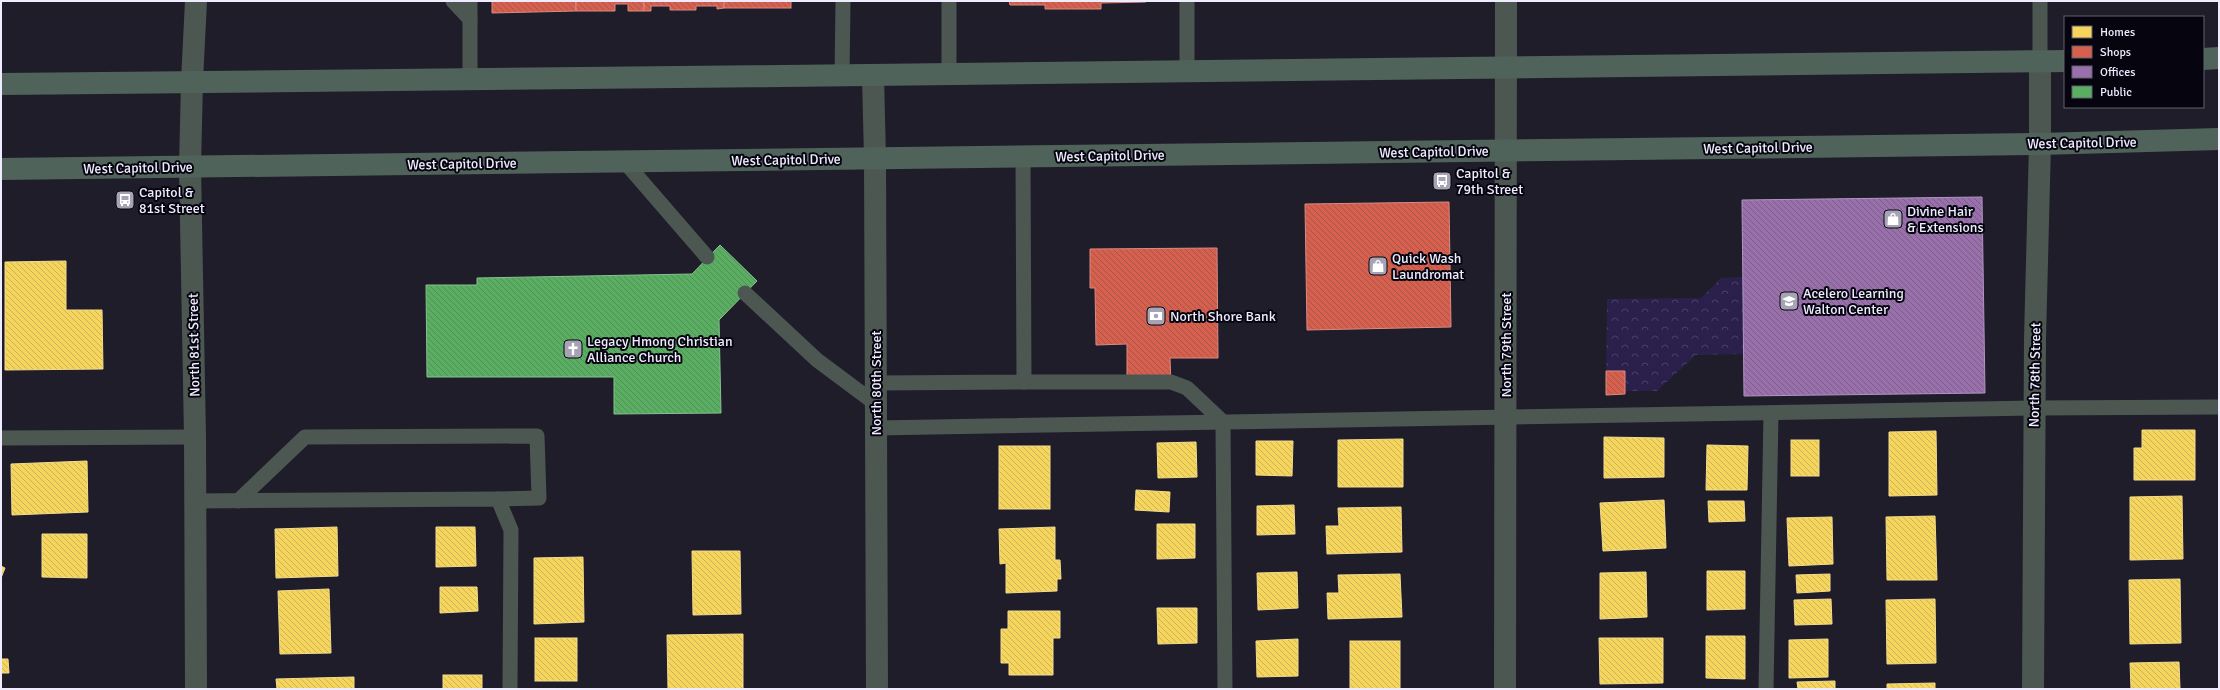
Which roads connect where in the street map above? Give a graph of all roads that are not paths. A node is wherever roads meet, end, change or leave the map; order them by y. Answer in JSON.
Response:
{"nodes":[{"id":1,"x":196,"y":1,"type":"edge"},
{"id":2,"x":453,"y":1,"type":"edge"},
{"id":3,"x":470,"y":1,"type":"edge"},
{"id":4,"x":843,"y":1,"type":"edge"},
{"id":5,"x":1187,"y":1,"type":"edge"},
{"id":6,"x":1506,"y":1,"type":"edge"},
{"id":7,"x":2040,"y":1,"type":"edge"},
{"id":8,"x":950,"y":2,"type":"edge"},
{"id":9,"x":470,"y":19,"type":"junction"},
{"id":10,"x":2219,"y":58,"type":"edge"},
{"id":11,"x":2204,"y":59,"type":"edge"},
{"id":12,"x":2064,"y":61,"type":"edge"},
{"id":13,"x":2040,"y":62,"type":"junction"},
{"id":14,"x":1506,"y":67,"type":"junction"},
{"id":15,"x":1187,"y":72,"type":"junction"},
{"id":16,"x":949,"y":75,"type":"junction"},
{"id":17,"x":842,"y":76,"type":"junction"},
{"id":18,"x":873,"y":76,"type":"junction"},
{"id":19,"x":470,"y":79,"type":"junction"},
{"id":20,"x":192,"y":80,"type":"junction"},
{"id":21,"x":1,"y":84,"type":"edge"},
{"id":22,"x":2219,"y":139,"type":"edge"},
{"id":23,"x":2040,"y":144,"type":"junction"},
{"id":24,"x":1505,"y":151,"type":"junction"},
{"id":25,"x":1023,"y":156,"type":"junction"},
{"id":26,"x":875,"y":158,"type":"junction"},
{"id":27,"x":624,"y":161,"type":"junction"},
{"id":28,"x":190,"y":168,"type":"junction"},
{"id":29,"x":1,"y":169,"type":"edge"},
{"id":30,"x":707,"y":258,"type":"dead end"},
{"id":31,"x":745,"y":293,"type":"dead end"},
{"id":32,"x":1024,"y":382,"type":"junction"},
{"id":33,"x":876,"y":394,"type":"junction"},
{"id":34,"x":2219,"y":407,"type":"edge"},
{"id":35,"x":2034,"y":408,"type":"junction"},
{"id":36,"x":1771,"y":412,"type":"junction"},
{"id":37,"x":1506,"y":418,"type":"junction"},
{"id":38,"x":1223,"y":422,"type":"junction"},
{"id":39,"x":876,"y":428,"type":"junction"},
{"id":40,"x":195,"y":437,"type":"junction"},
{"id":41,"x":1,"y":438,"type":"edge"},
{"id":42,"x":498,"y":499,"type":"junction"},
{"id":43,"x":195,"y":501,"type":"junction"},
{"id":44,"x":238,"y":501,"type":"junction"},
{"id":45,"x":196,"y":689,"type":"edge"},
{"id":46,"x":510,"y":689,"type":"edge"},
{"id":47,"x":877,"y":689,"type":"edge"},
{"id":48,"x":1225,"y":689,"type":"edge"},
{"id":49,"x":1505,"y":689,"type":"edge"},
{"id":50,"x":1766,"y":689,"type":"edge"},
{"id":51,"x":2033,"y":689,"type":"edge"}],
"edges":[{"from":1,"to":20,"type":"street","name":"North 81st Street"},
{"from":2,"to":9,"type":"lane"},
{"from":3,"to":9,"type":"lane"},
{"from":4,"to":17,"type":"lane"},
{"from":5,"to":15,"type":"lane"},
{"from":6,"to":14,"type":"street","name":"North 79th Street"},
{"from":7,"to":13,"type":"lane"},
{"from":8,"to":16,"type":"lane"},
{"from":9,"to":19,"type":"lane"},
{"from":10,"to":11,"type":"main road"},
{"from":12,"to":13,"type":"main road"},
{"from":13,"to":14,"type":"main road"},
{"from":13,"to":23,"type":"street","name":"North 78th Street"},
{"from":14,"to":15,"type":"main road"},
{"from":14,"to":24,"type":"street","name":"North 79th Street"},
{"from":15,"to":16,"type":"main road"},
{"from":16,"to":18,"type":"main road"},
{"from":17,"to":18,"type":"main road"},
{"from":17,"to":19,"type":"main road"},
{"from":18,"to":26,"type":"street","name":"North 80th Street"},
{"from":19,"to":20,"type":"main road"},
{"from":20,"to":21,"type":"main road"},
{"from":20,"to":28,"type":"street","name":"North 81st Street"},
{"from":22,"to":23,"type":"main road","name":"West Capitol Drive"},
{"from":23,"to":24,"type":"main road","name":"West Capitol Drive"},
{"from":23,"to":35,"type":"street","name":"North 78th Street"},
{"from":24,"to":25,"type":"main road","name":"West Capitol Drive"},
{"from":24,"to":37,"type":"street","name":"North 79th Street"},
{"from":25,"to":26,"type":"main road","name":"West Capitol Drive"},
{"from":25,"to":32,"type":"lane"},
{"from":26,"to":27,"type":"main road","name":"West Capitol Drive"},
{"from":26,"to":33,"type":"street","name":"North 80th Street"},
{"from":27,"to":28,"type":"main road","name":"West Capitol Drive"},
{"from":27,"to":30,"type":"lane"},
{"from":28,"to":29,"type":"main road","name":"West Capitol Drive"},
{"from":28,"to":40,"type":"street","name":"North 81st Street"},
{"from":31,"to":33,"type":"lane"},
{"from":32,"to":33,"type":"lane"},
{"from":32,"to":38,"type":"lane"},
{"from":33,"to":39,"type":"street","name":"North 80th Street"},
{"from":34,"to":35,"type":"lane"},
{"from":35,"to":36,"type":"lane"},
{"from":35,"to":51,"type":"street","name":"North 78th Street"},
{"from":36,"to":37,"type":"lane"},
{"from":36,"to":50,"type":"lane"},
{"from":37,"to":38,"type":"lane"},
{"from":37,"to":49,"type":"street","name":"North 79th Street"},
{"from":38,"to":39,"type":"lane"},
{"from":38,"to":48,"type":"lane"},
{"from":39,"to":47,"type":"street","name":"North 80th Street"},
{"from":40,"to":41,"type":"lane"},
{"from":40,"to":43,"type":"street","name":"North 81st Street"},
{"from":42,"to":44,"type":"lane"},
{"from":42,"to":44,"type":"lane"},
{"from":42,"to":46,"type":"lane"},
{"from":43,"to":44,"type":"lane"},
{"from":43,"to":45,"type":"street","name":"North 81st Street"}]}
